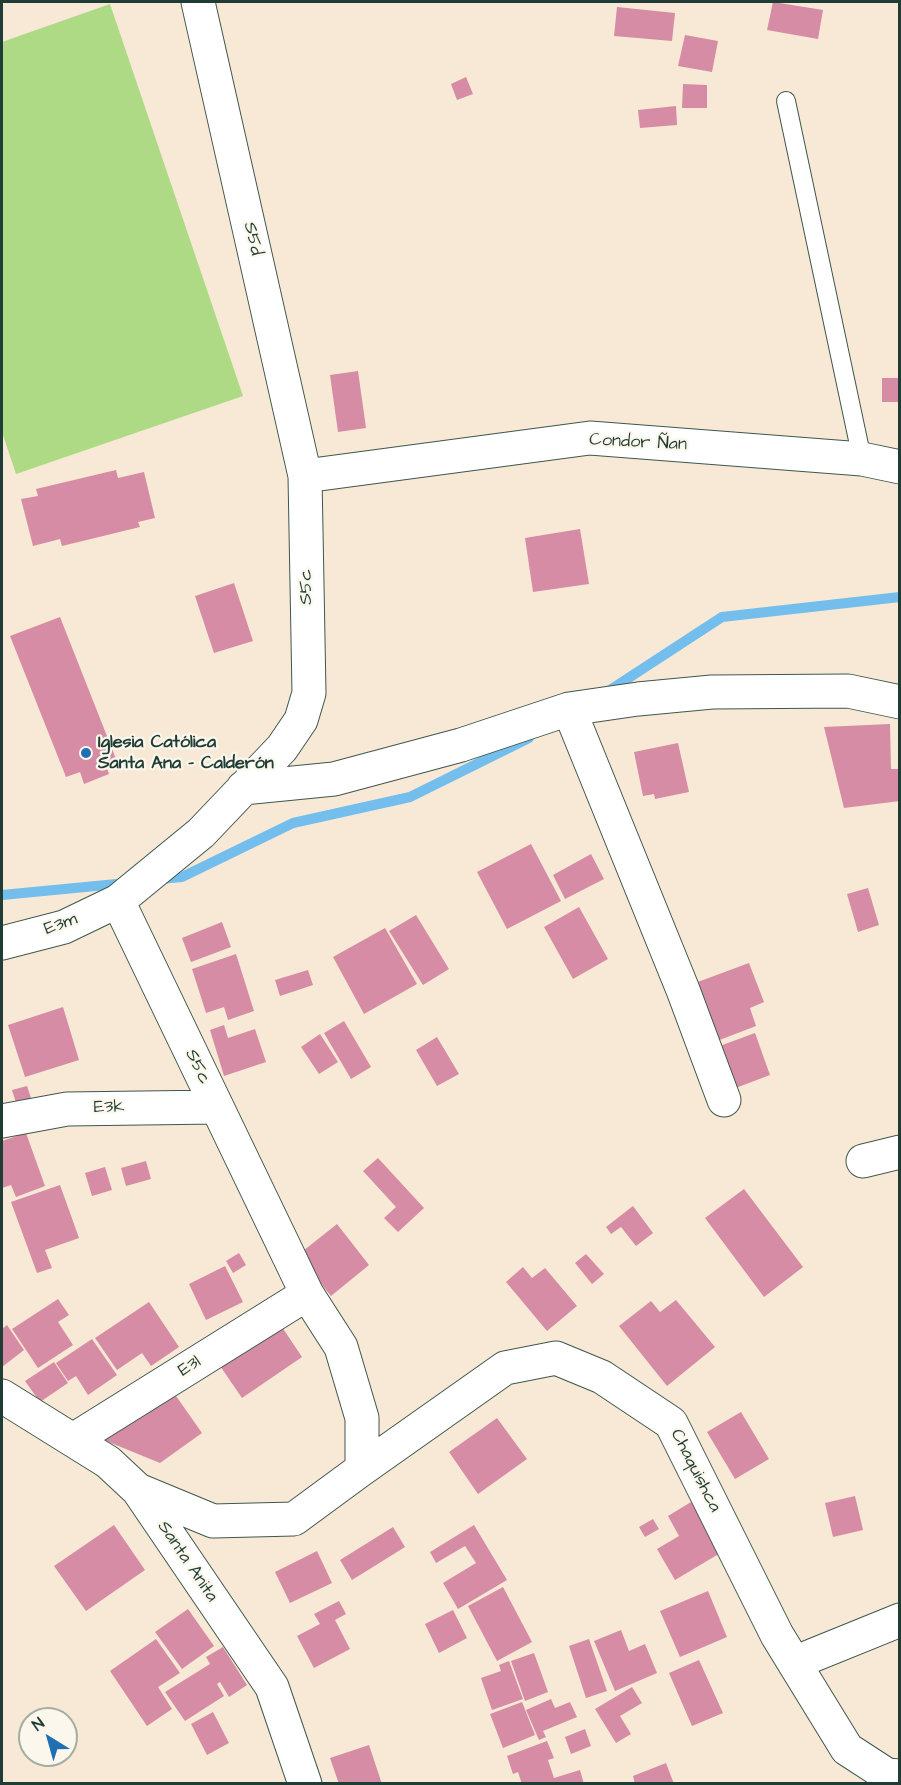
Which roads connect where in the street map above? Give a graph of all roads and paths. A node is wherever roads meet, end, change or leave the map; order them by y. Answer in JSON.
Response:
{"nodes":[{"id":1,"x":198,"y":2,"type":"edge"},
{"id":2,"x":786,"y":101,"type":"dead end"},
{"id":3,"x":862,"y":459,"type":"junction"},
{"id":4,"x":900,"y":467,"type":"edge"},
{"id":5,"x":305,"y":476,"type":"junction"},
{"id":6,"x":900,"y":702,"type":"edge"},
{"id":7,"x":569,"y":710,"type":"junction"},
{"id":8,"x":243,"y":788,"type":"junction"},
{"id":9,"x":118,"y":901,"type":"junction"},
{"id":10,"x":2,"y":943,"type":"edge"},
{"id":11,"x":724,"y":1100,"type":"dead end"},
{"id":12,"x":217,"y":1107,"type":"junction"},
{"id":13,"x":2,"y":1121,"type":"edge"},
{"id":14,"x":900,"y":1152,"type":"edge"},
{"id":15,"x":863,"y":1161,"type":"dead end"},
{"id":16,"x":307,"y":1294,"type":"junction"},
{"id":17,"x":2,"y":1396,"type":"edge"},
{"id":18,"x":72,"y":1440,"type":"junction"},
{"id":19,"x":362,"y":1468,"type":"junction"},
{"id":20,"x":138,"y":1490,"type":"junction"},
{"id":21,"x":900,"y":1620,"type":"edge"},
{"id":22,"x":794,"y":1663,"type":"junction"},
{"id":23,"x":900,"y":1776,"type":"edge"},
{"id":24,"x":305,"y":1784,"type":"edge"}],
"edges":[{"from":1,"to":5,"type":"street","name":"S5d"},
{"from":2,"to":3,"type":"lane"},
{"from":3,"to":4,"type":"street","name":"Condor Ñan"},
{"from":3,"to":5,"type":"street","name":"Condor Ñan"},
{"from":5,"to":8,"type":"street","name":"S5c"},
{"from":6,"to":7,"type":"street"},
{"from":7,"to":8,"type":"street"},
{"from":7,"to":11,"type":"street"},
{"from":8,"to":9,"type":"street","name":"S5c"},
{"from":9,"to":10,"type":"street","name":"E3m"},
{"from":9,"to":12,"type":"street","name":"S5c"},
{"from":12,"to":13,"type":"street","name":"E3k"},
{"from":12,"to":16,"type":"street","name":"S5c"},
{"from":14,"to":15,"type":"street"},
{"from":16,"to":18,"type":"street","name":"E3l"},
{"from":16,"to":19,"type":"street","name":"S5c"},
{"from":17,"to":18,"type":"street","name":"Santa Anita"},
{"from":18,"to":20,"type":"street","name":"Santa Anita"},
{"from":19,"to":20,"type":"street"},
{"from":19,"to":22,"type":"street","name":"Chaquishca"},
{"from":20,"to":24,"type":"street","name":"Santa Anita"},
{"from":21,"to":22,"type":"street"},
{"from":22,"to":23,"type":"street","name":"Chaquishca"}]}
